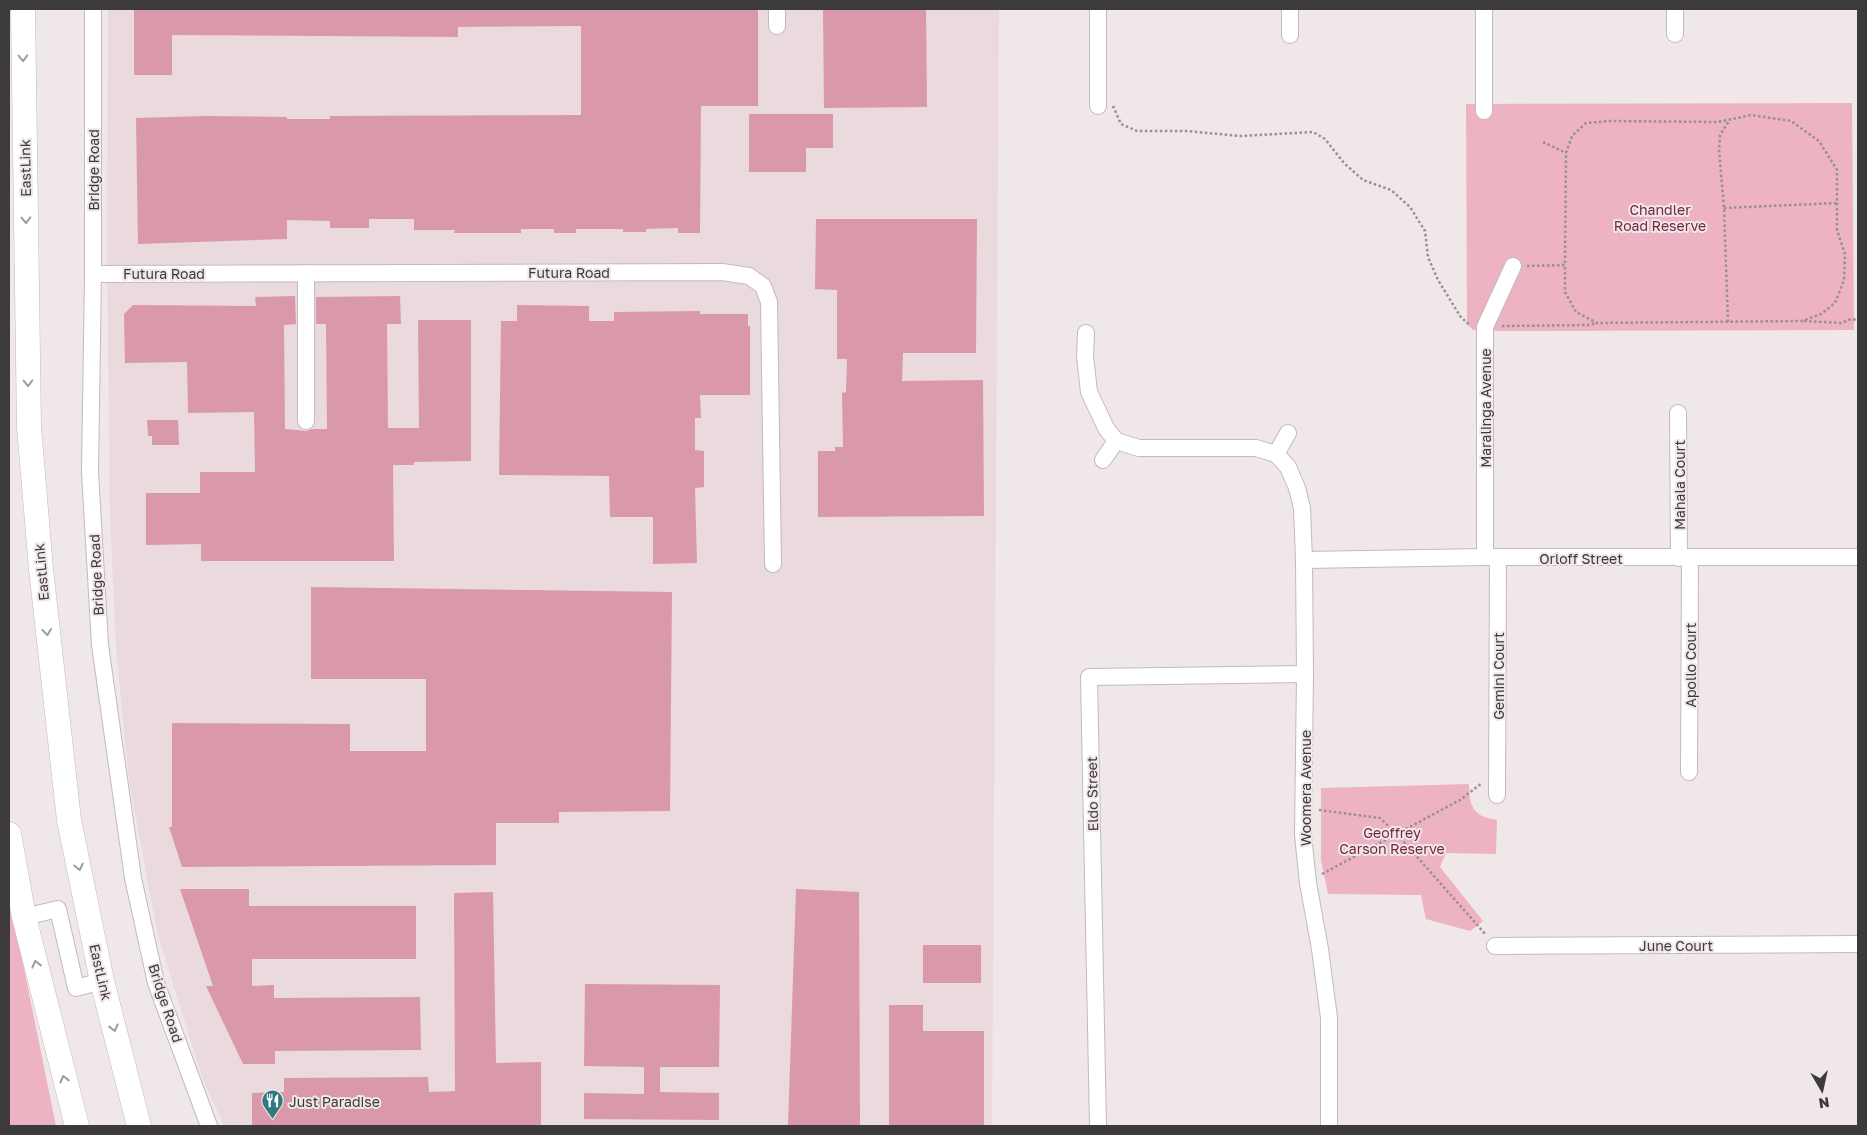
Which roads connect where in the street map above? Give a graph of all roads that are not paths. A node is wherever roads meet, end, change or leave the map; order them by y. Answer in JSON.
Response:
{"nodes":[{"id":1,"x":22,"y":9,"type":"edge"},
{"id":2,"x":93,"y":9,"type":"edge"},
{"id":3,"x":777,"y":9,"type":"edge"},
{"id":4,"x":1098,"y":9,"type":"edge"},
{"id":5,"x":1290,"y":9,"type":"edge"},
{"id":6,"x":1484,"y":9,"type":"edge"},
{"id":7,"x":1676,"y":9,"type":"edge"},
{"id":8,"x":777,"y":26,"type":"dead end"},
{"id":9,"x":1675,"y":34,"type":"dead end"},
{"id":10,"x":1290,"y":35,"type":"dead end"},
{"id":11,"x":1098,"y":103,"type":"road end"},
{"id":12,"x":1484,"y":111,"type":"dead end"},
{"id":13,"x":1513,"y":266,"type":"road end"},
{"id":14,"x":306,"y":273,"type":"junction"},
{"id":15,"x":93,"y":274,"type":"junction"},
{"id":16,"x":1086,"y":333,"type":"dead end"},
{"id":17,"x":1678,"y":413,"type":"dead end"},
{"id":18,"x":306,"y":421,"type":"dead end"},
{"id":19,"x":1288,"y":433,"type":"dead end"},
{"id":20,"x":1116,"y":440,"type":"junction"},
{"id":21,"x":1276,"y":454,"type":"junction"},
{"id":22,"x":1103,"y":460,"type":"dead end"},
{"id":23,"x":1858,"y":556,"type":"edge"},
{"id":24,"x":1492,"y":557,"type":"junction"},
{"id":25,"x":1684,"y":558,"type":"junction"},
{"id":26,"x":1304,"y":560,"type":"junction"},
{"id":27,"x":773,"y":564,"type":"dead end"},
{"id":28,"x":1305,"y":674,"type":"junction"},
{"id":29,"x":1690,"y":772,"type":"dead end"},
{"id":30,"x":1497,"y":795,"type":"dead end"},
{"id":31,"x":9,"y":834,"type":"edge"},
{"id":32,"x":24,"y":917,"type":"junction"},
{"id":33,"x":1858,"y":944,"type":"edge"},
{"id":34,"x":1495,"y":946,"type":"road end"},
{"id":35,"x":102,"y":980,"type":"junction"},
{"id":36,"x":77,"y":1126,"type":"edge"},
{"id":37,"x":139,"y":1126,"type":"edge"},
{"id":38,"x":209,"y":1126,"type":"edge"},
{"id":39,"x":1098,"y":1126,"type":"edge"},
{"id":40,"x":1329,"y":1126,"type":"edge"}],
"edges":[{"from":1,"to":35,"type":"highway","name":"EastLink","one_way":true},
{"from":2,"to":15,"type":"street","name":"Bridge Road"},
{"from":3,"to":8,"type":"street"},
{"from":4,"to":11,"type":"street"},
{"from":5,"to":10,"type":"street"},
{"from":6,"to":12,"type":"street"},
{"from":7,"to":9,"type":"street"},
{"from":13,"to":24,"type":"street","name":"Maralinga Avenue"},
{"from":14,"to":15,"type":"street","name":"Futura Road"},
{"from":14,"to":18,"type":"street"},
{"from":14,"to":27,"type":"street","name":"Futura Road"},
{"from":15,"to":38,"type":"street","name":"Bridge Road"},
{"from":16,"to":20,"type":"street"},
{"from":17,"to":25,"type":"street","name":"Mahala Court"},
{"from":19,"to":21,"type":"street"},
{"from":20,"to":21,"type":"street"},
{"from":20,"to":22,"type":"street"},
{"from":21,"to":26,"type":"street","name":"Woomera Avenue"},
{"from":23,"to":25,"type":"street","name":"Orloff Street"},
{"from":24,"to":25,"type":"street","name":"Orloff Street"},
{"from":24,"to":26,"type":"street","name":"Orloff Street"},
{"from":24,"to":30,"type":"street","name":"Gemini Court"},
{"from":25,"to":29,"type":"street","name":"Apollo Court"},
{"from":26,"to":28,"type":"street","name":"Woomera Avenue"},
{"from":28,"to":39,"type":"street","name":"Eldo Street"},
{"from":28,"to":40,"type":"street","name":"Woomera Avenue"},
{"from":31,"to":32,"type":"highway"},
{"from":32,"to":35,"type":"street"},
{"from":36,"to":32,"type":"highway","one_way":true},
{"from":33,"to":34,"type":"street","name":"June Court"},
{"from":35,"to":37,"type":"highway","name":"EastLink","one_way":true}]}
